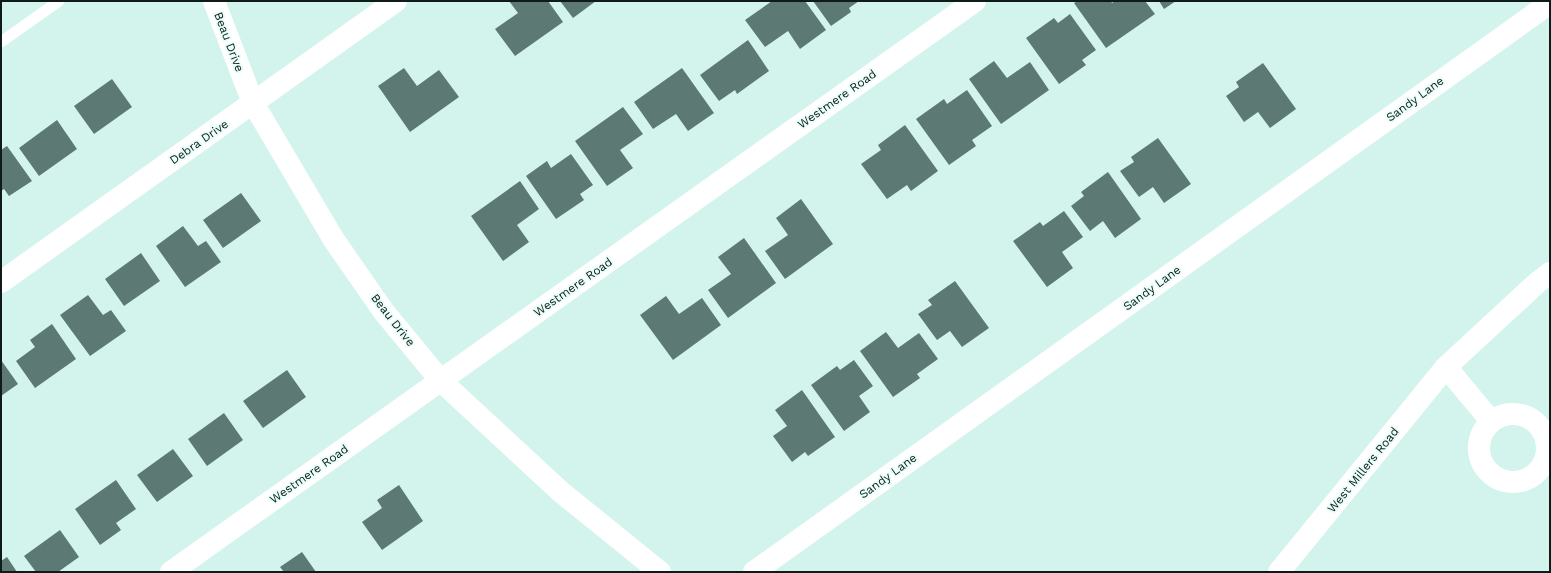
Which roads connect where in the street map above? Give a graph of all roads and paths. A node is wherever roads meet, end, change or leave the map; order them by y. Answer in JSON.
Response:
{"nodes":[{"id":1,"x":58,"y":1,"type":"edge"},
{"id":2,"x":214,"y":1,"type":"edge"},
{"id":3,"x":396,"y":1,"type":"edge"},
{"id":4,"x":974,"y":1,"type":"edge"},
{"id":5,"x":1550,"y":3,"type":"edge"},
{"id":6,"x":1,"y":42,"type":"edge"},
{"id":7,"x":253,"y":103,"type":"junction"},
{"id":8,"x":1550,"y":273,"type":"edge"},
{"id":9,"x":1,"y":282,"type":"edge"},
{"id":10,"x":1446,"y":367,"type":"junction"},
{"id":11,"x":441,"y":381,"type":"junction"},
{"id":12,"x":1491,"y":421,"type":"dead end"},
{"id":13,"x":171,"y":572,"type":"edge"},
{"id":14,"x":660,"y":572,"type":"edge"},
{"id":15,"x":754,"y":572,"type":"edge"},
{"id":16,"x":1279,"y":572,"type":"edge"}],
"edges":[{"from":1,"to":6,"type":"lane"},
{"from":2,"to":7,"type":"street","name":"Beau Drive"},
{"from":3,"to":7,"type":"street","name":"Debra Drive"},
{"from":4,"to":11,"type":"street","name":"Westmere Road"},
{"from":5,"to":15,"type":"street","name":"Sandy Lane"},
{"from":7,"to":9,"type":"street","name":"Debra Drive"},
{"from":7,"to":11,"type":"street","name":"Beau Drive"},
{"from":8,"to":10,"type":"street","name":"West Millers Road"},
{"from":10,"to":12,"type":"street"},
{"from":10,"to":16,"type":"street","name":"West Millers Road"},
{"from":11,"to":13,"type":"street","name":"Westmere Road"},
{"from":11,"to":14,"type":"street","name":"Beau Drive"}]}
